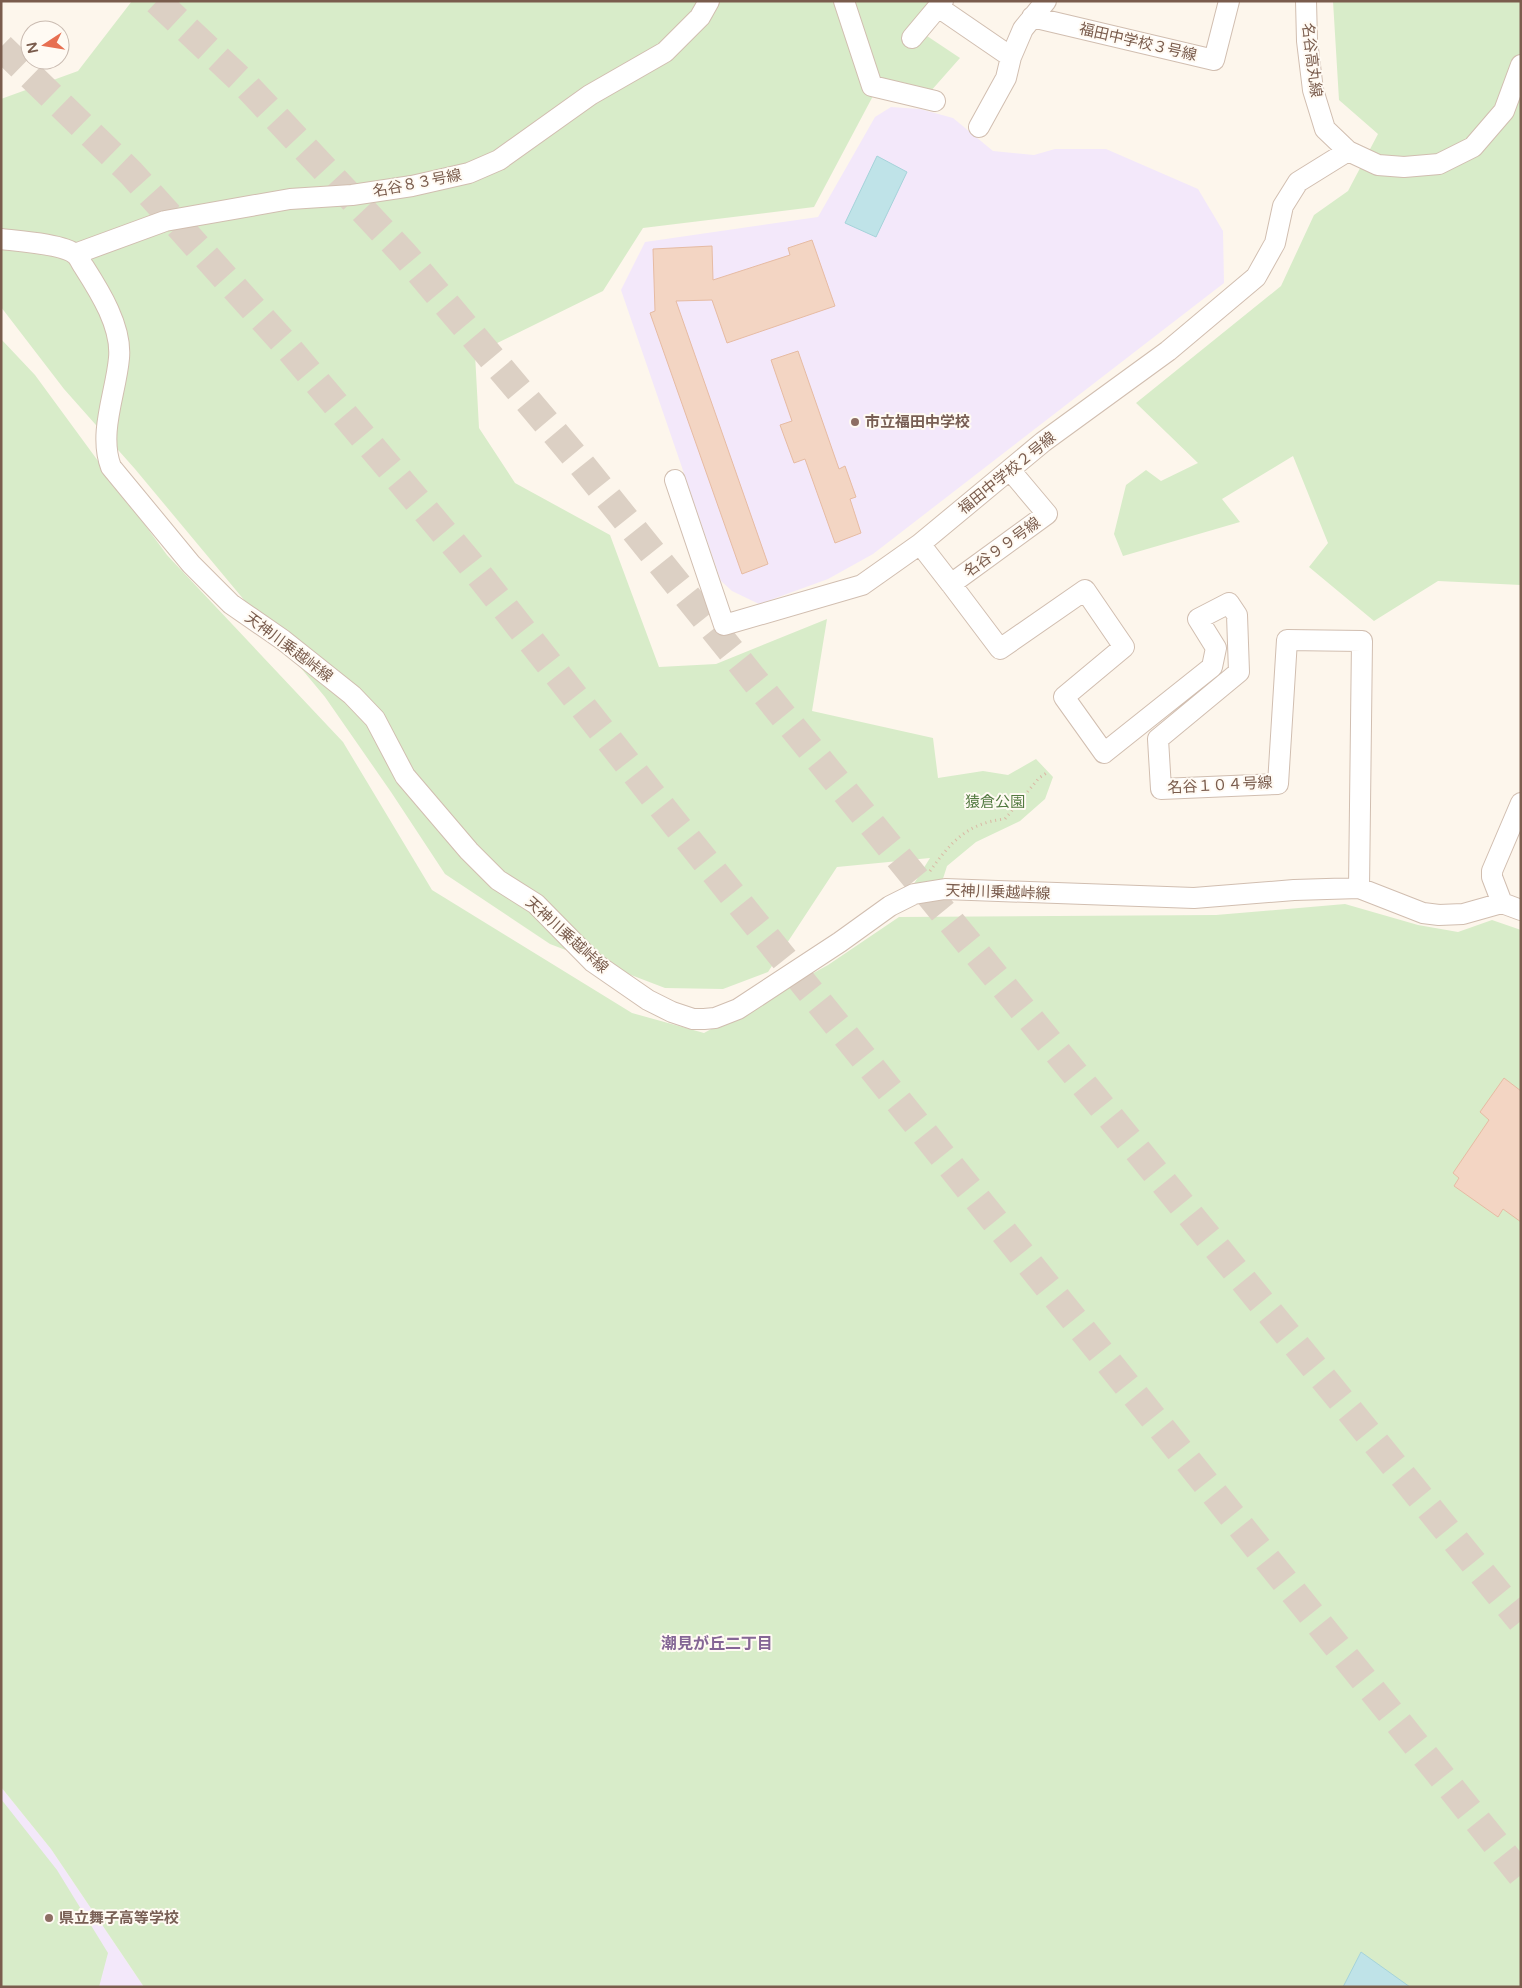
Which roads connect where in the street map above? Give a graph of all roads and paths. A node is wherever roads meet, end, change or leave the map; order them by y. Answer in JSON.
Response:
{"nodes":[{"id":1,"x":709,"y":1,"type":"edge"},
{"id":2,"x":844,"y":1,"type":"edge"},
{"id":3,"x":1046,"y":1,"type":"edge"},
{"id":4,"x":1229,"y":1,"type":"edge"},
{"id":5,"x":1306,"y":1,"type":"edge"},
{"id":6,"x":940,"y":4,"type":"edge"},
{"id":7,"x":1032,"y":17,"type":"junction"},
{"id":8,"x":912,"y":38,"type":"dead end"},
{"id":9,"x":1011,"y":57,"type":"junction"},
{"id":10,"x":1521,"y":65,"type":"edge"},
{"id":11,"x":934,"y":101,"type":"dead end"},
{"id":12,"x":980,"y":127,"type":"dead end"},
{"id":13,"x":1348,"y":151,"type":"junction"},
{"id":14,"x":1,"y":238,"type":"edge"},
{"id":15,"x":76,"y":254,"type":"junction"},
{"id":16,"x":1010,"y":470,"type":"junction"},
{"id":17,"x":675,"y":480,"type":"dead end"},
{"id":18,"x":920,"y":544,"type":"junction"},
{"id":19,"x":950,"y":584,"type":"junction"},
{"id":20,"x":1048,"y":772,"type":"dead end"},
{"id":21,"x":1520,"y":805,"type":"edge"},
{"id":22,"x":1359,"y":888,"type":"junction"},
{"id":23,"x":914,"y":894,"type":"junction"},
{"id":24,"x":1502,"y":903,"type":"junction"},
{"id":25,"x":1521,"y":910,"type":"edge"}],
"edges":[{"from":1,"to":15,"type":"street","name":"名谷８３号線"},
{"from":2,"to":11,"type":"street"},
{"from":3,"to":7,"type":"street"},
{"from":4,"to":7,"type":"street","name":"福田中学校３号線"},
{"from":5,"to":13,"type":"street","name":"名谷高丸線"},
{"from":6,"to":8,"type":"street"},
{"from":6,"to":9,"type":"street"},
{"from":7,"to":9,"type":"street"},
{"from":9,"to":12,"type":"street"},
{"from":10,"to":13,"type":"street","name":"名谷高丸線"},
{"from":13,"to":16,"type":"street","name":"福田中学校２号線"},
{"from":14,"to":15,"type":"street"},
{"from":15,"to":23,"type":"street","name":"天神川乗越峠線"},
{"from":16,"to":18,"type":"street","name":"福田中学校２号線"},
{"from":16,"to":19,"type":"street","name":"名谷９９号線"},
{"from":17,"to":18,"type":"street","name":"福田中学校２号線"},
{"from":18,"to":19,"type":"street","name":"名谷９９号線"},
{"from":19,"to":22,"type":"street","name":"名谷１０４号線"},
{"from":20,"to":23,"type":"path"},
{"from":21,"to":24,"type":"street"},
{"from":22,"to":23,"type":"street","name":"天神川乗越峠線"},
{"from":22,"to":24,"type":"street","name":"天神川乗越峠線"},
{"from":24,"to":25,"type":"street"}]}
